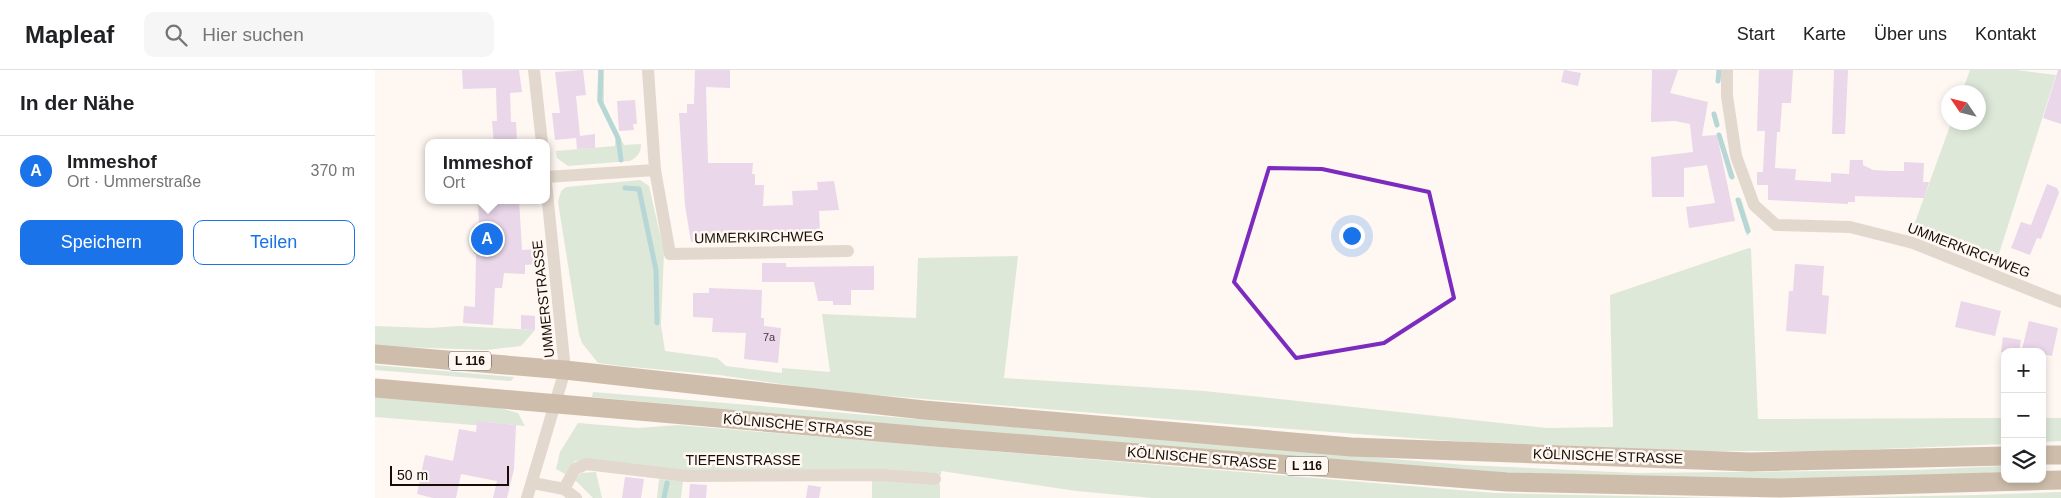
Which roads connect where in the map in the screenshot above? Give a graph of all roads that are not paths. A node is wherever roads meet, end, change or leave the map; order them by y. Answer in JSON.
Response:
{"nodes":[{"id":1,"x":534,"y":70,"type":"edge"},
{"id":2,"x":648,"y":70,"type":"edge"},
{"id":3,"x":1727,"y":70,"type":"edge"},
{"id":4,"x":541,"y":139,"type":"edge"},
{"id":5,"x":655,"y":170,"type":"junction"},
{"id":6,"x":550,"y":177,"type":"edge"},
{"id":7,"x":548,"y":204,"type":"edge"},
{"id":8,"x":848,"y":250,"type":"dead end"},
{"id":9,"x":2061,"y":302,"type":"edge"},
{"id":10,"x":375,"y":354,"type":"edge"},
{"id":11,"x":565,"y":370,"type":"junction"},
{"id":12,"x":375,"y":388,"type":"edge"},
{"id":13,"x":554,"y":404,"type":"junction"},
{"id":14,"x":2046,"y":455,"type":"edge"},
{"id":15,"x":2061,"y":455,"type":"edge"},
{"id":16,"x":2001,"y":456,"type":"edge"},
{"id":17,"x":935,"y":479,"type":"dead end"},
{"id":18,"x":2061,"y":480,"type":"edge"},
{"id":19,"x":533,"y":482,"type":"junction"},
{"id":20,"x":563,"y":489,"type":"junction"},
{"id":21,"x":527,"y":498,"type":"edge"},
{"id":22,"x":576,"y":498,"type":"edge"}],
"edges":[{"from":1,"to":4,"type":"street"},
{"from":2,"to":5,"type":"street"},
{"from":3,"to":9,"type":"street","name":"UMMERKIRCHWEG"},
{"from":5,"to":6,"type":"street"},
{"from":5,"to":8,"type":"street","name":"UMMERKIRCHWEG"},
{"from":7,"to":11,"type":"street","name":"UMMERSTRASSE"},
{"from":10,"to":11,"type":"main road","name":"KÖLNISCHE STRASSE","number":"L 116"},
{"from":11,"to":13,"type":"street","name":"UMMERSTRASSE"},
{"from":11,"to":16,"type":"main road","name":"KÖLNISCHE STRASSE","number":"L 116"},
{"from":12,"to":13,"type":"main road","name":"KÖLNISCHE STRASSE","number":"L 116"},
{"from":13,"to":18,"type":"main road","name":"KÖLNISCHE STRASSE","number":"L 116"},
{"from":13,"to":19,"type":"street","name":"UMMERSTRASSE"},
{"from":14,"to":15,"type":"main road"},
{"from":17,"to":20,"type":"street","name":"TIEFENSTRASSE"},
{"from":19,"to":20,"type":"street"},
{"from":19,"to":21,"type":"street","name":"UMMERSTRASSE"},
{"from":20,"to":22,"type":"street"}]}
